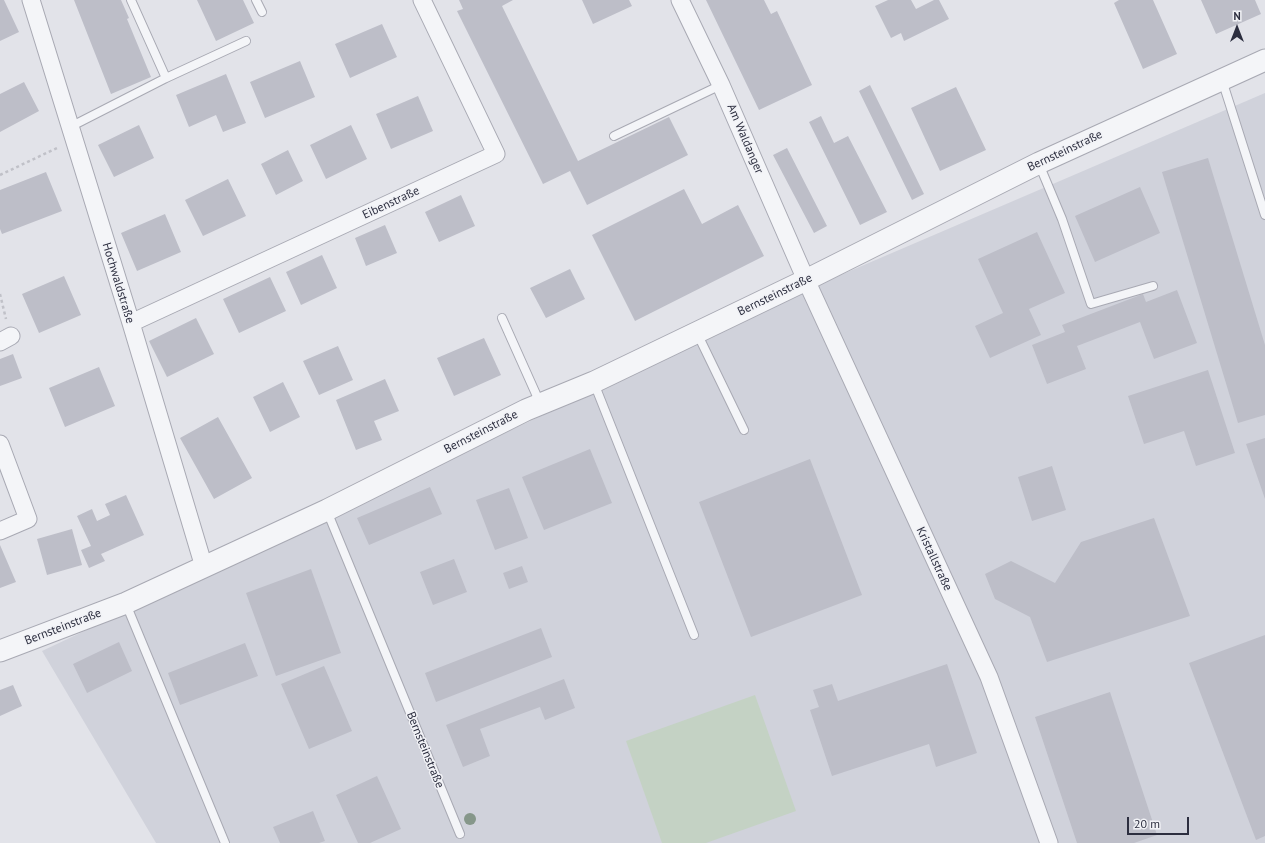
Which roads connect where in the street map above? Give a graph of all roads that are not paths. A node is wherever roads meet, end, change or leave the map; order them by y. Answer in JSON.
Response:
{"nodes":[{"id":1,"x":31,"y":0,"type":"edge"},
{"id":2,"x":131,"y":0,"type":"edge"},
{"id":3,"x":256,"y":0,"type":"edge"},
{"id":4,"x":422,"y":0,"type":"edge"},
{"id":5,"x":680,"y":0,"type":"edge"},
{"id":6,"x":262,"y":12,"type":"dead end"},
{"id":7,"x":246,"y":41,"type":"dead end"},
{"id":8,"x":1265,"y":60,"type":"edge"},
{"id":9,"x":166,"y":78,"type":"junction"},
{"id":10,"x":1222,"y":79,"type":"junction"},
{"id":11,"x":721,"y":85,"type":"junction"},
{"id":12,"x":72,"y":134,"type":"junction"},
{"id":13,"x":614,"y":136,"type":"dead end"},
{"id":14,"x":1039,"y":163,"type":"junction"},
{"id":15,"x":1265,"y":216,"type":"edge"},
{"id":16,"x":806,"y":280,"type":"junction"},
{"id":17,"x":1153,"y":286,"type":"dead end"},
{"id":18,"x":502,"y":318,"type":"dead end"},
{"id":19,"x":131,"y":323,"type":"junction"},
{"id":20,"x":696,"y":333,"type":"junction"},
{"id":21,"x":594,"y":382,"type":"junction"},
{"id":22,"x":541,"y":403,"type":"junction"},
{"id":23,"x":744,"y":430,"type":"dead end"},
{"id":24,"x":0,"y":444,"type":"edge"},
{"id":25,"x":327,"y":510,"type":"junction"},
{"id":26,"x":0,"y":532,"type":"edge"},
{"id":27,"x":204,"y":567,"type":"junction"},
{"id":28,"x":126,"y":603,"type":"junction"},
{"id":29,"x":694,"y":635,"type":"dead end"},
{"id":30,"x":0,"y":651,"type":"edge"},
{"id":31,"x":460,"y":834,"type":"dead end"},
{"id":32,"x":225,"y":843,"type":"edge"},
{"id":33,"x":1049,"y":843,"type":"edge"}],
"edges":[{"from":1,"to":12,"type":"street","name":"Hochwaldstraße"},
{"from":2,"to":9,"type":"lane"},
{"from":3,"to":6,"type":"lane"},
{"from":4,"to":19,"type":"street","name":"Eibenstraße"},
{"from":5,"to":11,"type":"street","name":"Am Waldanger"},
{"from":7,"to":9,"type":"lane"},
{"from":8,"to":10,"type":"street","name":"Bernsteinstraße"},
{"from":9,"to":12,"type":"lane"},
{"from":10,"to":14,"type":"street","name":"Bernsteinstraße"},
{"from":10,"to":15,"type":"lane"},
{"from":11,"to":13,"type":"lane"},
{"from":11,"to":16,"type":"street","name":"Am Waldanger"},
{"from":12,"to":19,"type":"street","name":"Hochwaldstraße"},
{"from":14,"to":16,"type":"street","name":"Bernsteinstraße"},
{"from":14,"to":17,"type":"lane"},
{"from":16,"to":20,"type":"street","name":"Bernsteinstraße"},
{"from":16,"to":33,"type":"street","name":"Kristallstraße"},
{"from":18,"to":22,"type":"lane"},
{"from":19,"to":27,"type":"street","name":"Hochwaldstraße"},
{"from":20,"to":21,"type":"street","name":"Bernsteinstraße"},
{"from":20,"to":23,"type":"lane"},
{"from":21,"to":22,"type":"street","name":"Bernsteinstraße"},
{"from":21,"to":29,"type":"lane"},
{"from":22,"to":25,"type":"street","name":"Bernsteinstraße"},
{"from":24,"to":26,"type":"street"},
{"from":25,"to":27,"type":"street","name":"Bernsteinstraße"},
{"from":25,"to":31,"type":"lane","name":"Bernsteinstraße"},
{"from":27,"to":28,"type":"street","name":"Bernsteinstraße"},
{"from":28,"to":30,"type":"street","name":"Bernsteinstraße"},
{"from":28,"to":32,"type":"lane"}]}
